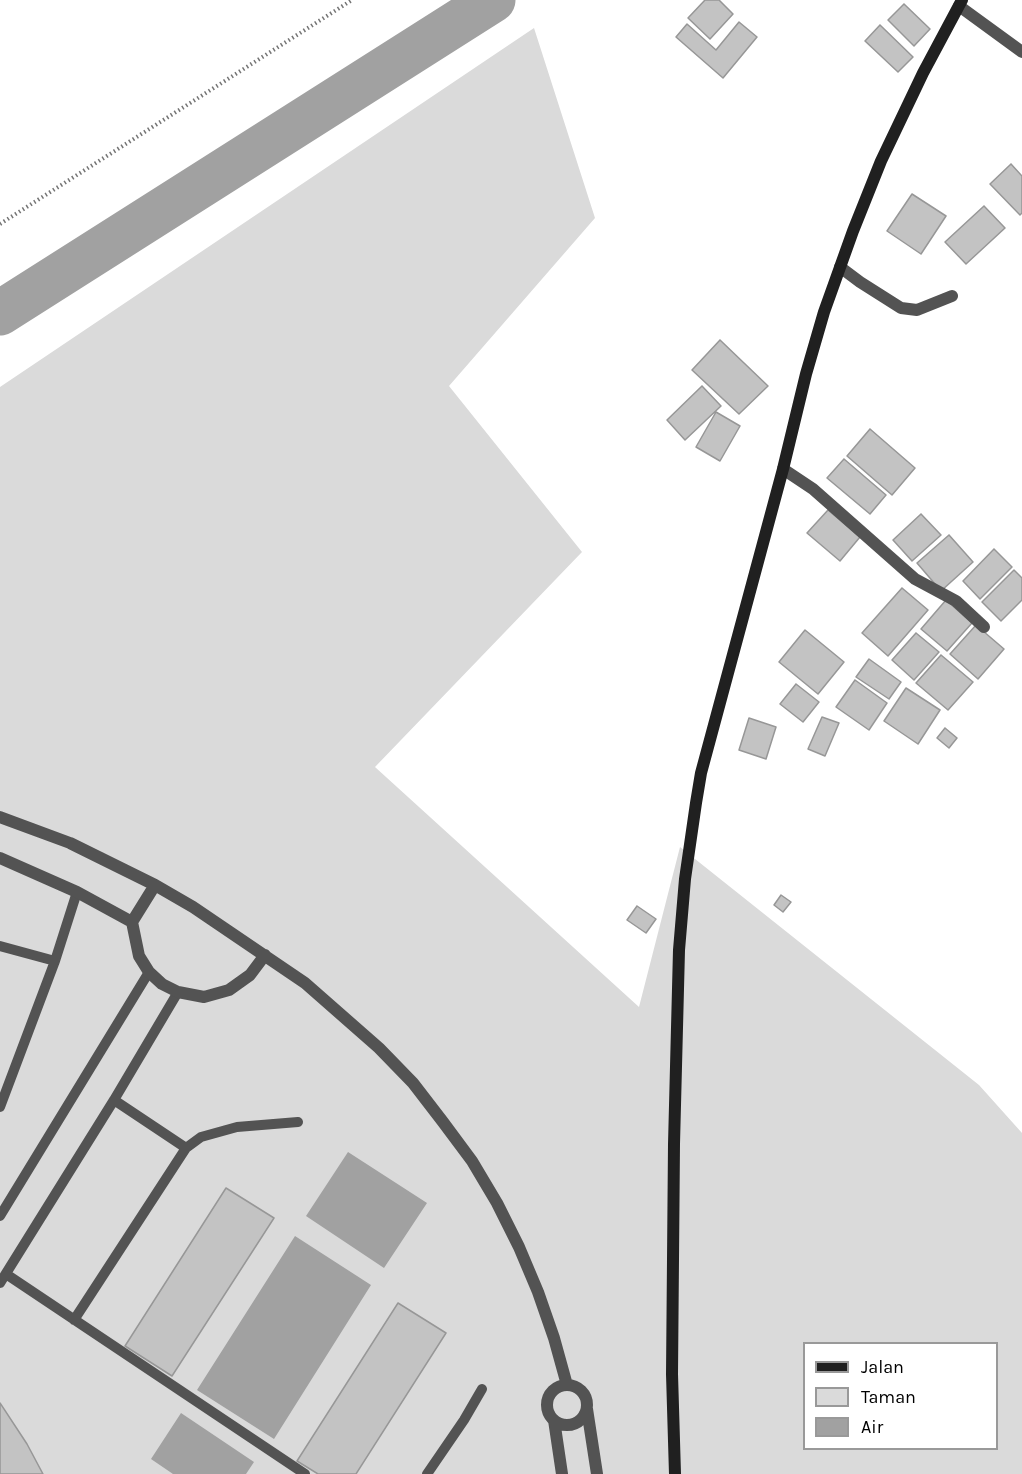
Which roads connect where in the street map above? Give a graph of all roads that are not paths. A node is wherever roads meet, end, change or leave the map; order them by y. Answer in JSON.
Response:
{"nodes":[{"id":1,"x":961,"y":3,"type":"edge"},
{"id":2,"x":1022,"y":52,"type":"edge"},
{"id":3,"x":840,"y":267,"type":"junction"},
{"id":4,"x":952,"y":296,"type":"dead end"},
{"id":5,"x":783,"y":469,"type":"junction"},
{"id":6,"x":984,"y":627,"type":"dead end"},
{"id":7,"x":0,"y":817,"type":"edge"},
{"id":8,"x":0,"y":858,"type":"edge"},
{"id":9,"x":155,"y":885,"type":"junction"},
{"id":10,"x":77,"y":892,"type":"junction"},
{"id":11,"x":132,"y":922,"type":"junction"},
{"id":12,"x":0,"y":946,"type":"edge"},
{"id":13,"x":265,"y":955,"type":"junction"},
{"id":14,"x":55,"y":961,"type":"junction"},
{"id":15,"x":149,"y":972,"type":"junction"},
{"id":16,"x":178,"y":992,"type":"junction"},
{"id":17,"x":114,"y":1100,"type":"junction"},
{"id":18,"x":0,"y":1107,"type":"edge"},
{"id":19,"x":298,"y":1122,"type":"dead end"},
{"id":20,"x":186,"y":1148,"type":"junction"},
{"id":21,"x":0,"y":1216,"type":"edge"},
{"id":22,"x":3,"y":1279,"type":"edge"},
{"id":23,"x":74,"y":1320,"type":"junction"},
{"id":24,"x":567,"y":1385,"type":"junction"},
{"id":25,"x":482,"y":1389,"type":"dead end"},
{"id":26,"x":587,"y":1409,"type":"junction"},
{"id":27,"x":554,"y":1420,"type":"junction"},
{"id":28,"x":305,"y":1474,"type":"edge"},
{"id":29,"x":427,"y":1474,"type":"edge"},
{"id":30,"x":562,"y":1474,"type":"edge"},
{"id":31,"x":597,"y":1474,"type":"edge"},
{"id":32,"x":675,"y":1474,"type":"edge"}],
"edges":[{"from":1,"to":2,"type":"street"},
{"from":1,"to":3,"type":"street"},
{"from":3,"to":4,"type":"street"},
{"from":3,"to":5,"type":"street"},
{"from":5,"to":6,"type":"street"},
{"from":5,"to":32,"type":"street"},
{"from":7,"to":9,"type":"street"},
{"from":8,"to":10,"type":"street"},
{"from":9,"to":11,"type":"street"},
{"from":9,"to":13,"type":"street"},
{"from":10,"to":11,"type":"street"},
{"from":10,"to":14,"type":"lane"},
{"from":11,"to":15,"type":"street"},
{"from":12,"to":14,"type":"lane"},
{"from":13,"to":16,"type":"street"},
{"from":13,"to":24,"type":"street"},
{"from":14,"to":18,"type":"lane"},
{"from":15,"to":16,"type":"street"},
{"from":15,"to":21,"type":"lane"},
{"from":16,"to":17,"type":"lane"},
{"from":17,"to":20,"type":"lane"},
{"from":17,"to":22,"type":"lane"},
{"from":19,"to":20,"type":"lane"},
{"from":20,"to":23,"type":"lane"},
{"from":22,"to":23,"type":"lane"},
{"from":23,"to":28,"type":"lane"},
{"from":24,"to":26,"type":"street"},
{"from":24,"to":27,"type":"street"},
{"from":25,"to":29,"type":"lane"},
{"from":26,"to":27,"type":"street"},
{"from":26,"to":31,"type":"street"},
{"from":27,"to":30,"type":"street"}]}
